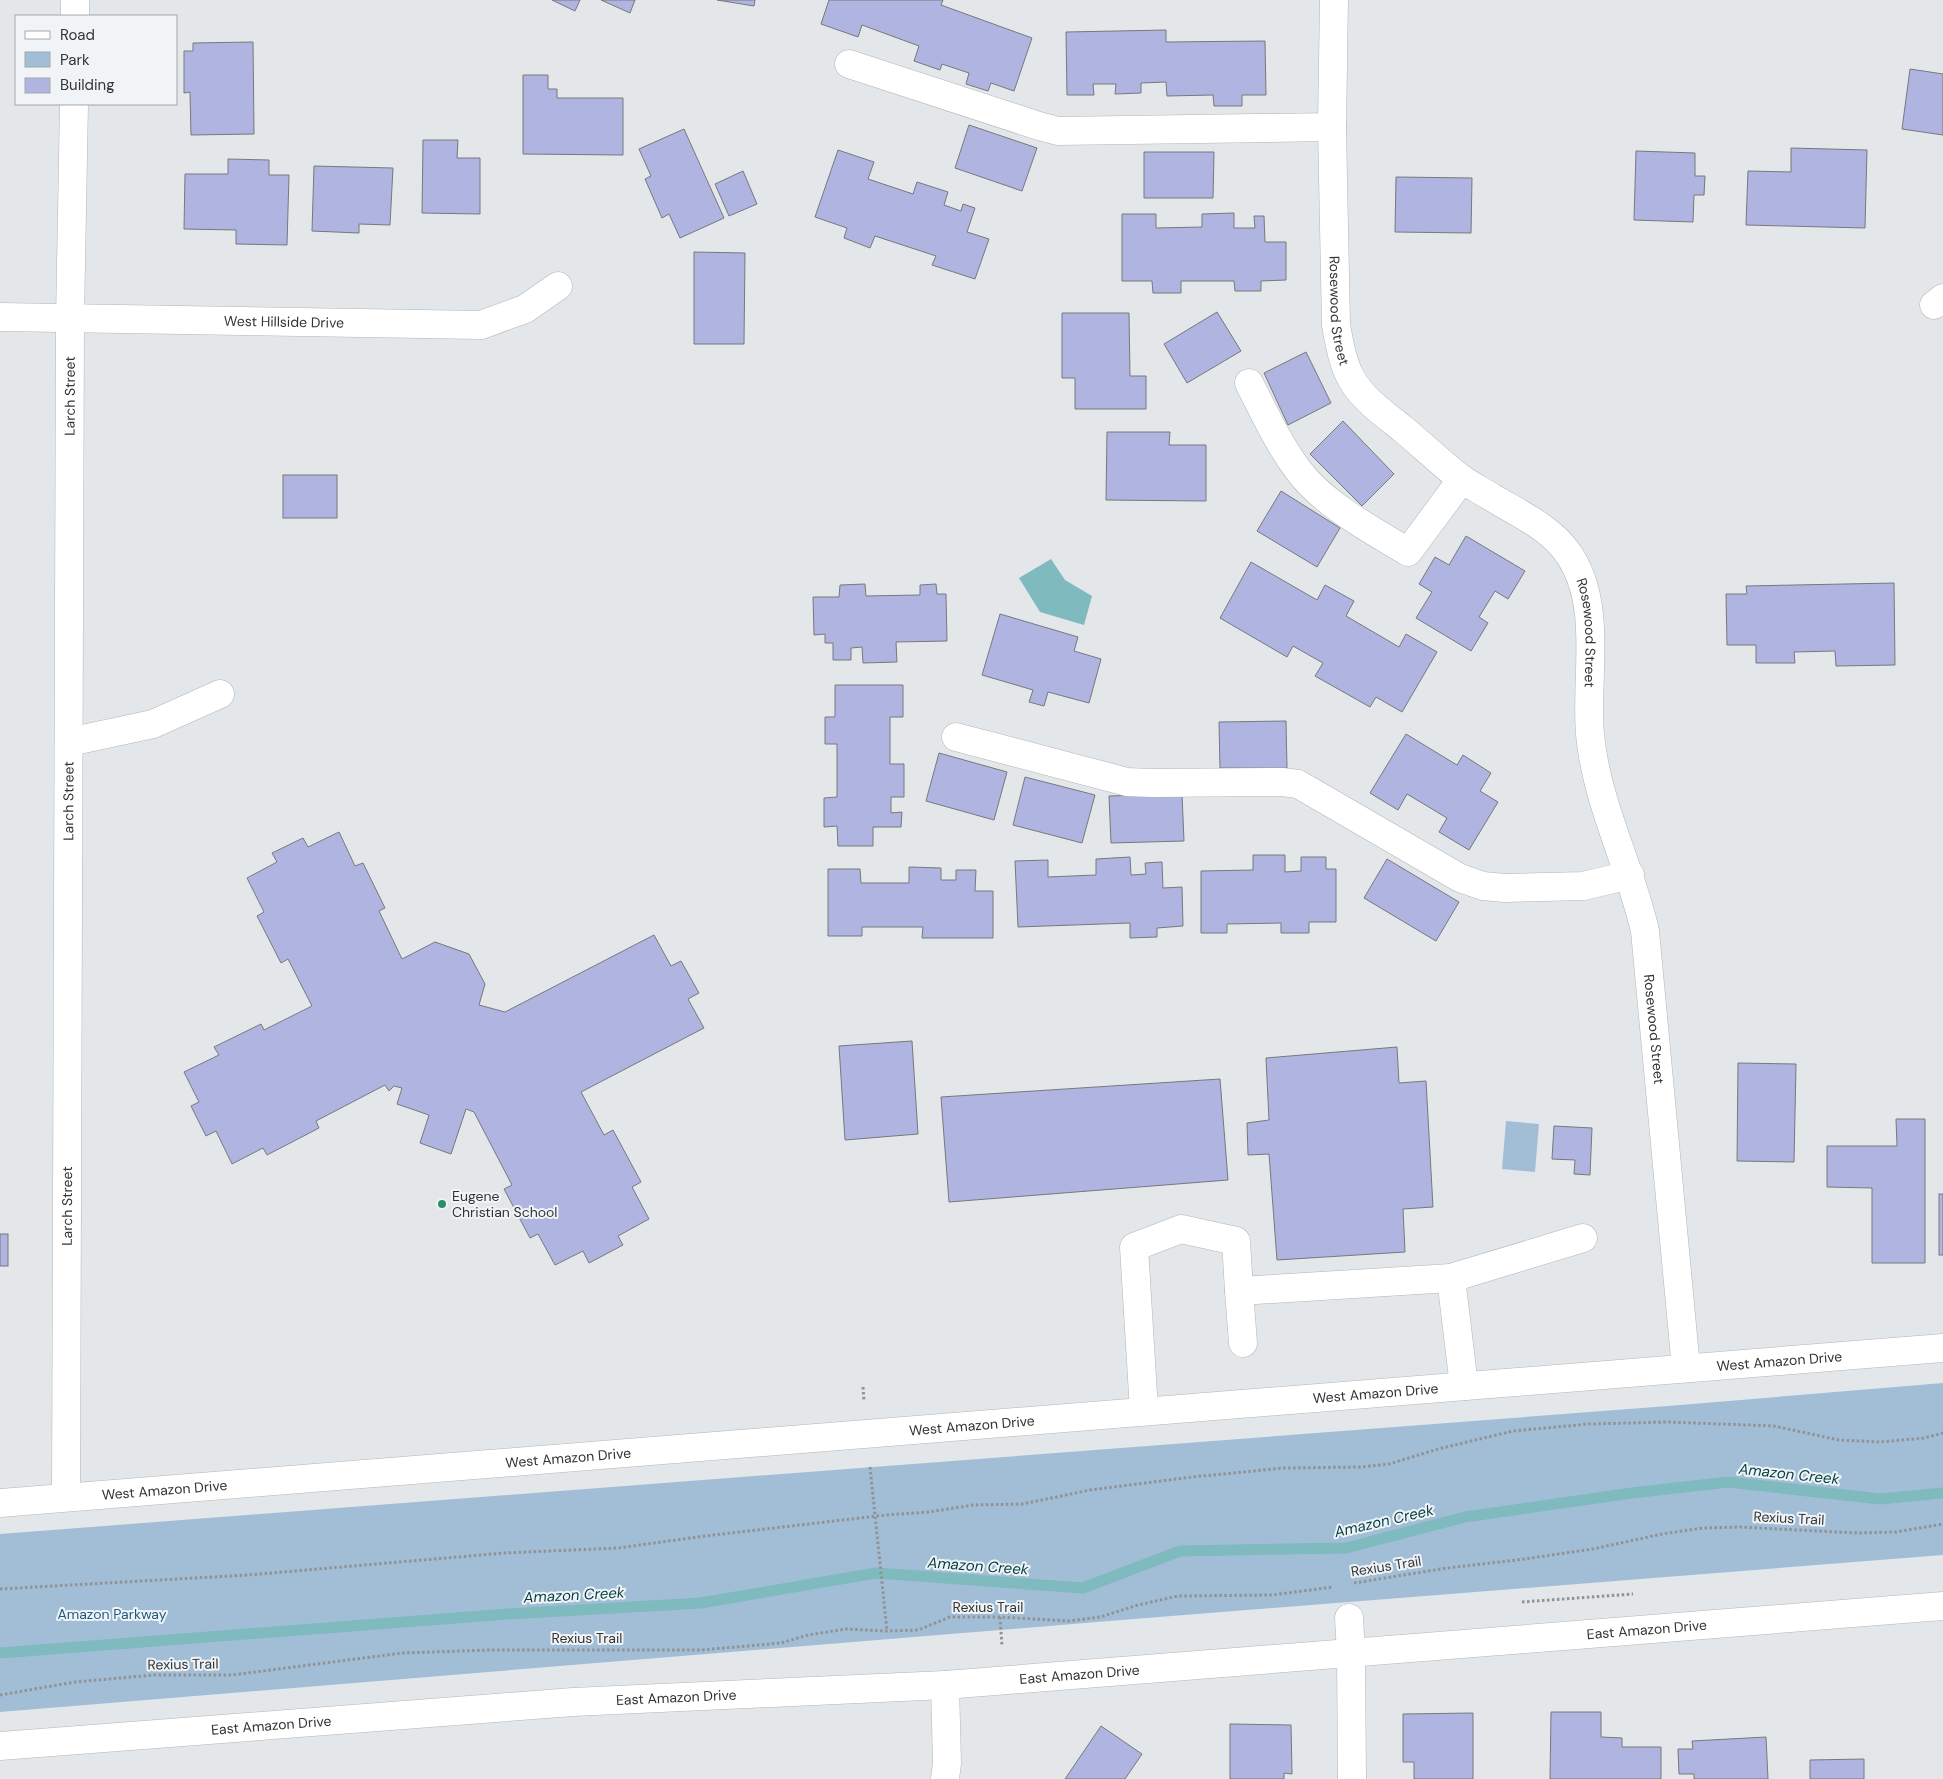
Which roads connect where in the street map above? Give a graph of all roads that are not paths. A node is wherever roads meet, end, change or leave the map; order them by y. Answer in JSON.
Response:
{"nodes":[{"id":1,"x":75,"y":0,"type":"edge"},
{"id":2,"x":1334,"y":0,"type":"edge"},
{"id":3,"x":75,"y":15,"type":"edge"},
{"id":4,"x":849,"y":64,"type":"dead end"},
{"id":5,"x":74,"y":105,"type":"edge"},
{"id":6,"x":1332,"y":128,"type":"junction"},
{"id":7,"x":558,"y":286,"type":"dead end"},
{"id":8,"x":0,"y":317,"type":"edge"},
{"id":9,"x":70,"y":318,"type":"junction"},
{"id":10,"x":1249,"y":383,"type":"dead end"},
{"id":11,"x":1462,"y":479,"type":"junction"},
{"id":12,"x":220,"y":694,"type":"dead end"},
{"id":13,"x":956,"y":737,"type":"dead end"},
{"id":14,"x":69,"y":742,"type":"junction"},
{"id":15,"x":1630,"y":875,"type":"junction"},
{"id":16,"x":1583,"y":1238,"type":"dead end"},
{"id":17,"x":1451,"y":1278,"type":"junction"},
{"id":18,"x":1239,"y":1291,"type":"junction"},
{"id":19,"x":1244,"y":1343,"type":"dead end"},
{"id":20,"x":1943,"y":1348,"type":"edge"},
{"id":21,"x":1686,"y":1368,"type":"junction"},
{"id":22,"x":1464,"y":1386,"type":"junction"},
{"id":23,"x":1144,"y":1411,"type":"junction"},
{"id":24,"x":66,"y":1497,"type":"junction"},
{"id":25,"x":0,"y":1503,"type":"edge"},
{"id":26,"x":1943,"y":1606,"type":"edge"},
{"id":27,"x":1349,"y":1618,"type":"dead end"},
{"id":28,"x":1352,"y":1653,"type":"junction"},
{"id":29,"x":945,"y":1685,"type":"junction"},
{"id":30,"x":0,"y":1746,"type":"edge"},
{"id":31,"x":945,"y":1779,"type":"edge"},
{"id":32,"x":1352,"y":1779,"type":"edge"}],
"edges":[{"from":1,"to":3,"type":"street"},
{"from":2,"to":6,"type":"street","name":"Rosewood Street"},
{"from":4,"to":6,"type":"street"},
{"from":5,"to":9,"type":"street","name":"Larch Street"},
{"from":6,"to":11,"type":"street","name":"Rosewood Street"},
{"from":7,"to":9,"type":"street","name":"West Hillside Drive"},
{"from":8,"to":9,"type":"street","name":"West Hillside Drive"},
{"from":9,"to":14,"type":"street","name":"Larch Street"},
{"from":10,"to":11,"type":"street"},
{"from":11,"to":15,"type":"street","name":"Rosewood Street"},
{"from":12,"to":14,"type":"street"},
{"from":13,"to":15,"type":"street"},
{"from":14,"to":24,"type":"street","name":"Larch Street"},
{"from":15,"to":21,"type":"street","name":"Rosewood Street"},
{"from":16,"to":17,"type":"street"},
{"from":17,"to":18,"type":"street"},
{"from":17,"to":22,"type":"street"},
{"from":18,"to":19,"type":"street"},
{"from":18,"to":23,"type":"street"},
{"from":20,"to":21,"type":"street","name":"West Amazon Drive"},
{"from":21,"to":22,"type":"street","name":"West Amazon Drive"},
{"from":22,"to":23,"type":"street","name":"West Amazon Drive"},
{"from":23,"to":24,"type":"street","name":"West Amazon Drive"},
{"from":24,"to":25,"type":"street","name":"West Amazon Drive"},
{"from":26,"to":28,"type":"street","name":"East Amazon Drive"},
{"from":27,"to":28,"type":"street"},
{"from":28,"to":29,"type":"street","name":"East Amazon Drive"},
{"from":28,"to":32,"type":"street"},
{"from":29,"to":30,"type":"street","name":"East Amazon Drive"},
{"from":29,"to":31,"type":"street"}]}
